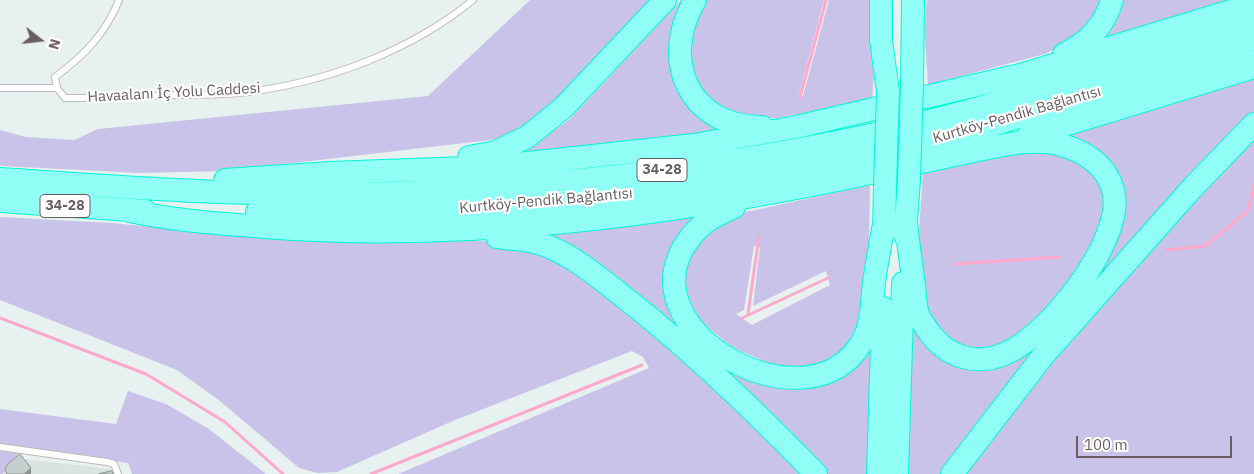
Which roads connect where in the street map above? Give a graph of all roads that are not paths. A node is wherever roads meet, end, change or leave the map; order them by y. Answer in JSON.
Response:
{"nodes":[{"id":1,"x":119,"y":0,"type":"edge"},
{"id":2,"x":473,"y":0,"type":"edge"},
{"id":3,"x":665,"y":0,"type":"edge"},
{"id":4,"x":695,"y":0,"type":"edge"},
{"id":5,"x":881,"y":0,"type":"edge"},
{"id":6,"x":893,"y":0,"type":"edge"},
{"id":7,"x":1112,"y":0,"type":"edge"},
{"id":8,"x":1254,"y":4,"type":"edge"},
{"id":9,"x":913,"y":5,"type":"edge"},
{"id":10,"x":1254,"y":25,"type":"edge"},
{"id":11,"x":1254,"y":44,"type":"edge"},
{"id":12,"x":1254,"y":67,"type":"edge"},
{"id":13,"x":1020,"y":75,"type":"junction"},
{"id":14,"x":0,"y":88,"type":"edge"},
{"id":15,"x":56,"y":88,"type":"junction"},
{"id":16,"x":888,"y":92,"type":"junction"},
{"id":17,"x":1254,"y":124,"type":"edge"},
{"id":18,"x":796,"y":127,"type":"junction"},
{"id":19,"x":984,"y":149,"type":"junction"},
{"id":20,"x":390,"y":171,"type":"junction"},
{"id":21,"x":0,"y":179,"type":"edge"},
{"id":22,"x":54,"y":182,"type":"junction"},
{"id":23,"x":763,"y":195,"type":"junction"},
{"id":24,"x":0,"y":201,"type":"edge"},
{"id":25,"x":130,"y":211,"type":"junction"},
{"id":26,"x":895,"y":220,"type":"junction"},
{"id":27,"x":436,"y":231,"type":"junction"},
{"id":28,"x":0,"y":447,"type":"edge"},
{"id":29,"x":118,"y":474,"type":"edge"},
{"id":30,"x":816,"y":474,"type":"edge"},
{"id":31,"x":878,"y":474,"type":"edge"},
{"id":32,"x":897,"y":474,"type":"edge"},
{"id":33,"x":952,"y":474,"type":"edge"}],
"edges":[{"from":1,"to":15,"type":"lane"},
{"from":2,"to":15,"type":"lane","name":"Havaalanı İç Yolu Caddesi"},
{"from":3,"to":20,"type":"highway"},
{"from":4,"to":18,"type":"highway"},
{"from":5,"to":16,"type":"highway"},
{"from":6,"to":16,"type":"highway"},
{"from":7,"to":13,"type":"highway"},
{"from":8,"to":13,"type":"highway"},
{"from":9,"to":26,"type":"highway","bridge":true},
{"from":10,"to":22,"type":"highway","name":"Kurtköy-Pendik Bağlantısı","number":"34-28"},
{"from":11,"to":25,"type":"highway","name":"Kurtköy-Pendik Bağlantısı","number":"34-28"},
{"from":12,"to":19,"type":"highway"},
{"from":13,"to":18,"type":"highway"},
{"from":14,"to":15,"type":"lane"},
{"from":16,"to":26,"type":"highway","bridge":true},
{"from":17,"to":33,"type":"highway"},
{"from":18,"to":20,"type":"highway"},
{"from":19,"to":23,"type":"highway"},
{"from":19,"to":26,"type":"highway"},
{"from":20,"to":22,"type":"highway"},
{"from":21,"to":22,"type":"highway","name":"Kurtköy-Pendik Bağlantısı","number":"34-28"},
{"from":23,"to":26,"type":"highway"},
{"from":23,"to":27,"type":"highway"},
{"from":24,"to":25,"type":"highway","name":"Kurtköy-Pendik Bağlantısı","number":"34-28"},
{"from":25,"to":27,"type":"highway"},
{"from":26,"to":31,"type":"highway"},
{"from":26,"to":32,"type":"highway"},
{"from":27,"to":30,"type":"highway"},
{"from":28,"to":29,"type":"lane"}]}
